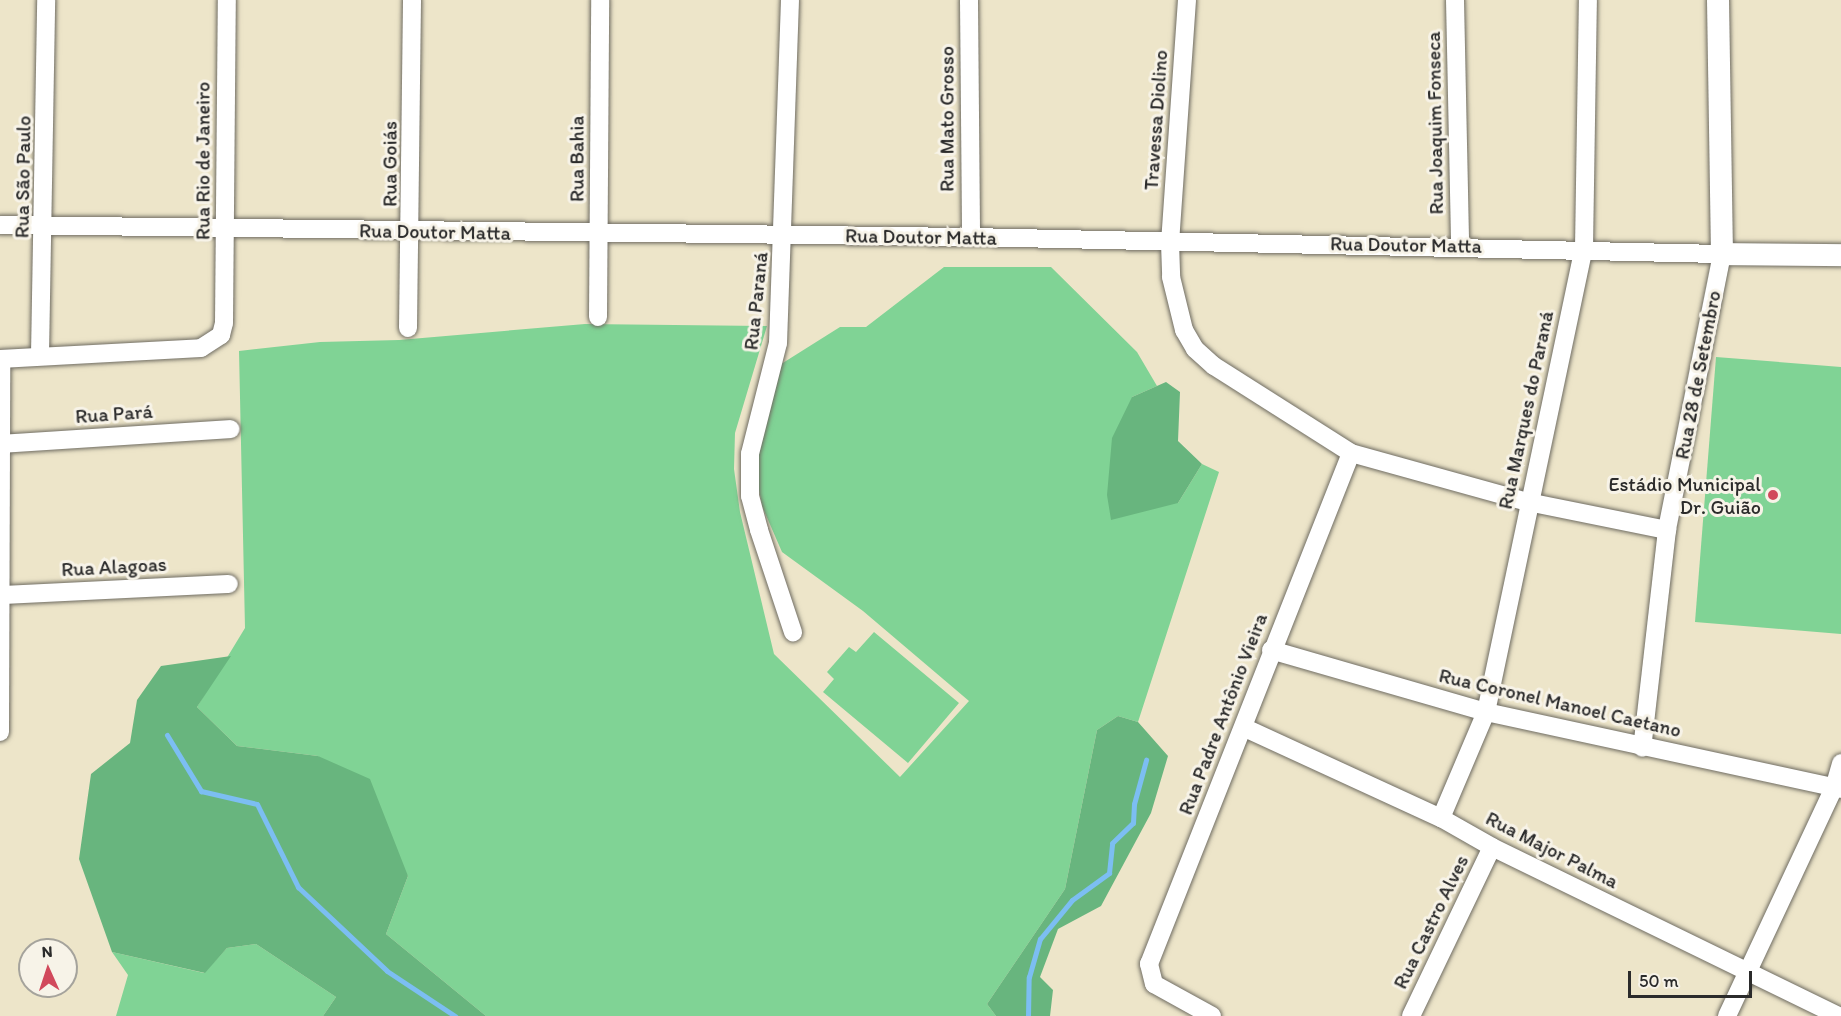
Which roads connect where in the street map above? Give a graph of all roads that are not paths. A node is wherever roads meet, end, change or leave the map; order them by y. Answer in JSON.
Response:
{"nodes":[{"id":1,"x":46,"y":0,"type":"edge"},
{"id":2,"x":226,"y":0,"type":"edge"},
{"id":3,"x":412,"y":0,"type":"edge"},
{"id":4,"x":600,"y":0,"type":"edge"},
{"id":5,"x":790,"y":0,"type":"edge"},
{"id":6,"x":969,"y":0,"type":"edge"},
{"id":7,"x":1187,"y":0,"type":"edge"},
{"id":8,"x":1455,"y":0,"type":"edge"},
{"id":9,"x":1588,"y":0,"type":"edge"},
{"id":10,"x":1718,"y":0,"type":"edge"},
{"id":11,"x":45,"y":224,"type":"junction"},
{"id":12,"x":0,"y":225,"type":"edge"},
{"id":13,"x":225,"y":230,"type":"junction"},
{"id":14,"x":412,"y":231,"type":"junction"},
{"id":15,"x":599,"y":233,"type":"junction"},
{"id":16,"x":784,"y":236,"type":"junction"},
{"id":17,"x":971,"y":237,"type":"junction"},
{"id":18,"x":1170,"y":243,"type":"junction"},
{"id":19,"x":1460,"y":246,"type":"junction"},
{"id":20,"x":1584,"y":248,"type":"junction"},
{"id":21,"x":1722,"y":254,"type":"junction"},
{"id":22,"x":1841,"y":255,"type":"edge"},
{"id":23,"x":598,"y":317,"type":"dead end"},
{"id":24,"x":408,"y":328,"type":"dead end"},
{"id":25,"x":40,"y":355,"type":"junction"},
{"id":26,"x":0,"y":359,"type":"edge"},
{"id":27,"x":231,"y":429,"type":"dead end"},
{"id":28,"x":1,"y":444,"type":"edge"},
{"id":29,"x":1351,"y":453,"type":"junction"},
{"id":30,"x":1528,"y":502,"type":"junction"},
{"id":31,"x":1667,"y":530,"type":"junction"},
{"id":32,"x":229,"y":584,"type":"dead end"},
{"id":33,"x":2,"y":596,"type":"junction"},
{"id":34,"x":793,"y":632,"type":"dead end"},
{"id":35,"x":1271,"y":650,"type":"junction"},
{"id":36,"x":1,"y":664,"type":"edge"},
{"id":37,"x":1486,"y":712,"type":"junction"},
{"id":38,"x":1245,"y":728,"type":"junction"},
{"id":39,"x":0,"y":732,"type":"edge"},
{"id":40,"x":1642,"y":748,"type":"junction"},
{"id":41,"x":1841,"y":763,"type":"edge"},
{"id":42,"x":1838,"y":788,"type":"edge"},
{"id":43,"x":1441,"y":818,"type":"junction"},
{"id":44,"x":1492,"y":847,"type":"junction"},
{"id":45,"x":1750,"y":972,"type":"junction"},
{"id":46,"x":1212,"y":1016,"type":"edge"},
{"id":47,"x":1411,"y":1016,"type":"edge"},
{"id":48,"x":1727,"y":1016,"type":"edge"},
{"id":49,"x":1838,"y":1016,"type":"edge"}],
"edges":[{"from":1,"to":11,"type":"street","name":"Rua São Paulo"},
{"from":2,"to":13,"type":"street","name":"Rua Rio de Janeiro"},
{"from":3,"to":14,"type":"street","name":"Rua Goiás"},
{"from":4,"to":15,"type":"street","name":"Rua Bahia"},
{"from":5,"to":16,"type":"street","name":"Rua Paraná"},
{"from":6,"to":17,"type":"street","name":"Rua Mato Grosso"},
{"from":7,"to":18,"type":"street","name":"Travessa Diolino"},
{"from":8,"to":19,"type":"street","name":"Rua Joaquim Fonseca"},
{"from":9,"to":20,"type":"street","name":"Rua Marques do Paraná"},
{"from":10,"to":21,"type":"main road","name":"Rua 28 de Setembro"},
{"from":11,"to":12,"type":"street","name":"Rua Doutor Matta"},
{"from":11,"to":13,"type":"street","name":"Rua Doutor Matta"},
{"from":11,"to":25,"type":"street","name":"Rua São Paulo"},
{"from":13,"to":14,"type":"street","name":"Rua Doutor Matta"},
{"from":13,"to":25,"type":"street","name":"Rua Rio de Janeiro"},
{"from":14,"to":15,"type":"street","name":"Rua Doutor Matta"},
{"from":14,"to":24,"type":"street","name":"Rua Goiás"},
{"from":15,"to":16,"type":"street","name":"Rua Doutor Matta"},
{"from":15,"to":23,"type":"street","name":"Rua Bahia"},
{"from":16,"to":17,"type":"street","name":"Rua Doutor Matta"},
{"from":16,"to":34,"type":"street","name":"Rua Paraná"},
{"from":17,"to":18,"type":"street","name":"Rua Doutor Matta"},
{"from":18,"to":19,"type":"street","name":"Rua Doutor Matta"},
{"from":18,"to":29,"type":"street","name":"Travessa Diolino"},
{"from":19,"to":20,"type":"street","name":"Rua Doutor Matta"},
{"from":20,"to":21,"type":"street","name":"Rua Doutor Matta"},
{"from":20,"to":30,"type":"street","name":"Rua Marques do Paraná"},
{"from":21,"to":22,"type":"main road","name":"Rua Doutor Matta"},
{"from":21,"to":31,"type":"street","name":"Rua 28 de Setembro"},
{"from":25,"to":26,"type":"street"},
{"from":26,"to":28,"type":"street"},
{"from":27,"to":28,"type":"street","name":"Rua Pará"},
{"from":28,"to":33,"type":"street"},
{"from":29,"to":30,"type":"street","name":"Travessa Diolino"},
{"from":29,"to":35,"type":"street","name":"Rua Padre Antônio Vieira"},
{"from":30,"to":31,"type":"street","name":"Travessa Diolino"},
{"from":30,"to":37,"type":"street","name":"Rua Marques do Paraná"},
{"from":31,"to":40,"type":"street","name":"Rua 28 de Setembro"},
{"from":32,"to":33,"type":"street","name":"Rua Alagoas"},
{"from":33,"to":36,"type":"street"},
{"from":35,"to":37,"type":"street","name":"Rua Coronel Manoel Caetano"},
{"from":35,"to":38,"type":"street","name":"Rua Padre Antônio Vieira"},
{"from":36,"to":39,"type":"street"},
{"from":37,"to":40,"type":"street","name":"Rua Coronel Manoel Caetano"},
{"from":37,"to":43,"type":"street","name":"Rua Marques do Paraná"},
{"from":38,"to":43,"type":"street","name":"Rua Major Palma"},
{"from":38,"to":46,"type":"street","name":"Rua Padre Antônio Vieira"},
{"from":40,"to":42,"type":"street","name":"Rua Coronel Manoel Caetano"},
{"from":41,"to":42,"type":"street"},
{"from":42,"to":45,"type":"street"},
{"from":43,"to":44,"type":"street","name":"Rua Major Palma"},
{"from":44,"to":45,"type":"street","name":"Rua Major Palma"},
{"from":44,"to":47,"type":"street","name":"Rua Castro Alves"},
{"from":45,"to":48,"type":"street"},
{"from":45,"to":49,"type":"street","name":"Rua Major Palma"}]}
